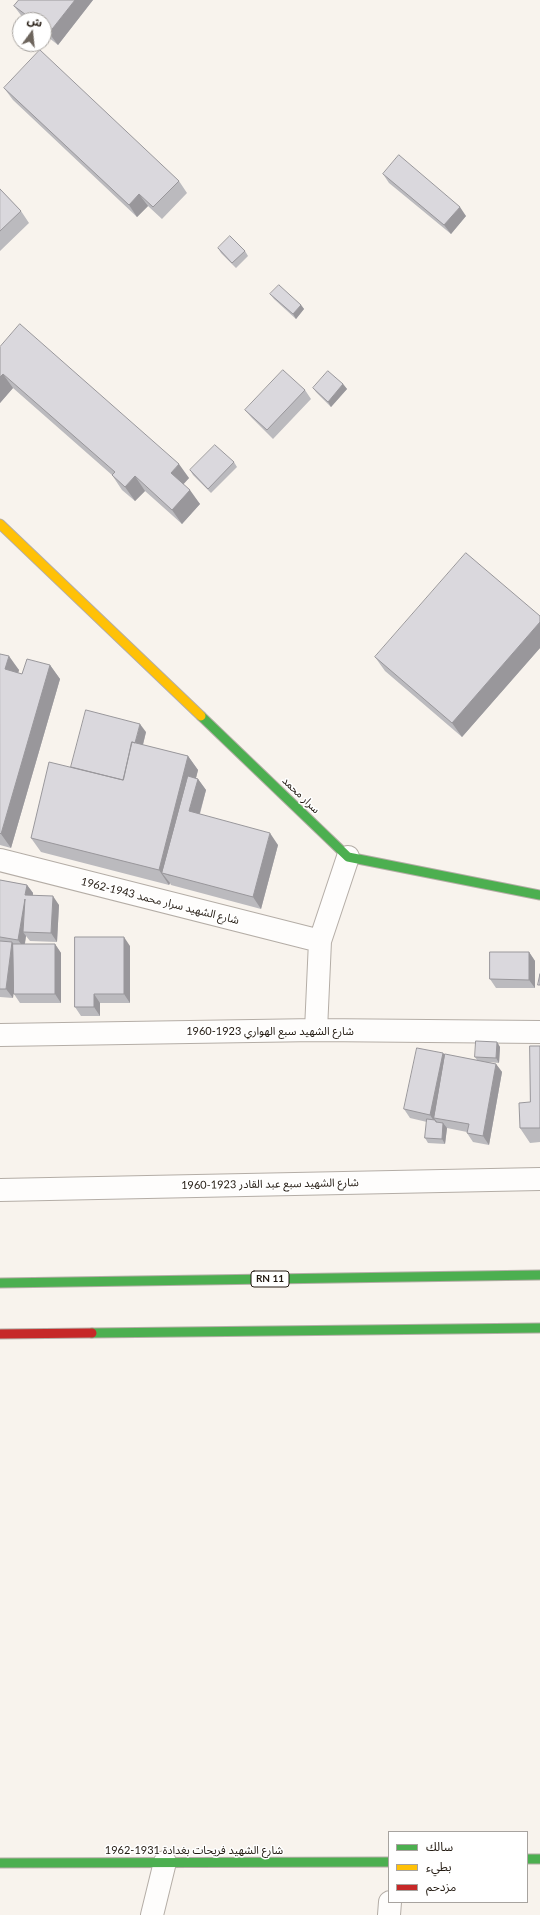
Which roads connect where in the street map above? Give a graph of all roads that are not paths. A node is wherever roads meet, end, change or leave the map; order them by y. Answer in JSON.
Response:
{"nodes":[{"id":1,"x":0,"y":524,"type":"edge"},
{"id":2,"x":348,"y":857,"type":"junction"},
{"id":3,"x":0,"y":860,"type":"edge"},
{"id":4,"x":540,"y":895,"type":"edge"},
{"id":5,"x":320,"y":941,"type":"junction"},
{"id":6,"x":316,"y":1030,"type":"junction"},
{"id":7,"x":540,"y":1032,"type":"edge"},
{"id":8,"x":0,"y":1035,"type":"edge"},
{"id":9,"x":540,"y":1179,"type":"edge"},
{"id":10,"x":0,"y":1190,"type":"edge"},
{"id":11,"x":540,"y":1275,"type":"edge"},
{"id":12,"x":0,"y":1283,"type":"edge"},
{"id":13,"x":540,"y":1328,"type":"edge"},
{"id":14,"x":0,"y":1334,"type":"edge"},
{"id":15,"x":528,"y":1859,"type":"edge"},
{"id":16,"x":540,"y":1859,"type":"edge"},
{"id":17,"x":165,"y":1862,"type":"junction"},
{"id":18,"x":388,"y":1862,"type":"edge"},
{"id":19,"x":0,"y":1863,"type":"edge"},
{"id":20,"x":390,"y":1903,"type":"edge"},
{"id":21,"x":152,"y":1915,"type":"edge"},
{"id":22,"x":389,"y":1915,"type":"edge"}],
"edges":[{"from":1,"to":2,"type":"main road","name":"سرار محمد"},
{"from":2,"to":4,"type":"main road"},
{"from":2,"to":5,"type":"street"},
{"from":3,"to":5,"type":"street","name":"شارع الشهيد سرار محمد 1943-1962"},
{"from":5,"to":6,"type":"street"},
{"from":6,"to":7,"type":"street","name":"شارع الشهيد سبع الهواري 1923-1960"},
{"from":6,"to":8,"type":"street","name":"شارع الشهيد سبع الهواري 1923-1960"},
{"from":9,"to":10,"type":"street","name":"شارع الشهيد سبع عبد القادر 1923-1960"},
{"from":11,"to":12,"type":"main road","number":"RN 11"},
{"from":13,"to":14,"type":"main road"},
{"from":15,"to":16,"type":"main road"},
{"from":17,"to":18,"type":"main road","name":"شارع الشهيد فريحات بغدادة 1931-1962"},
{"from":17,"to":19,"type":"main road","name":"شارع الشهيد فريحات بغدادة 1931-1962"},
{"from":17,"to":21,"type":"street"},
{"from":20,"to":22,"type":"street"}]}
